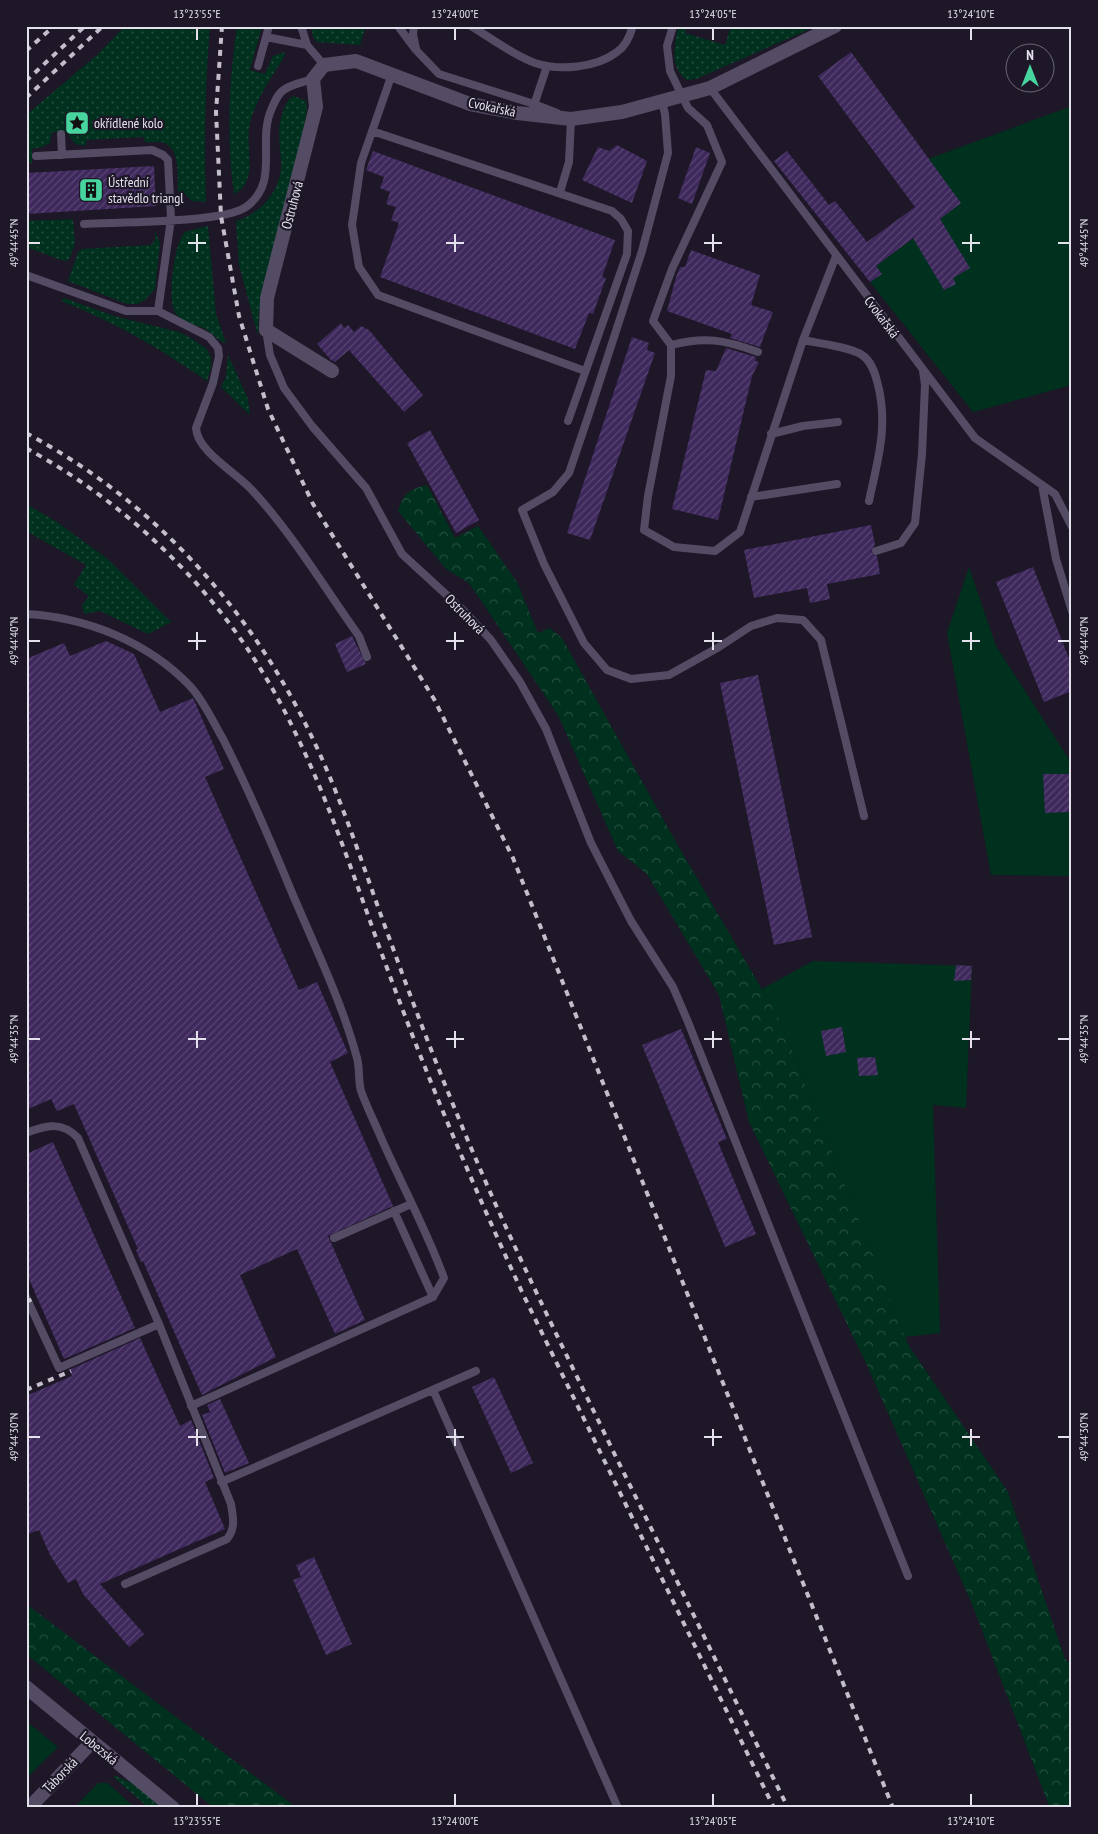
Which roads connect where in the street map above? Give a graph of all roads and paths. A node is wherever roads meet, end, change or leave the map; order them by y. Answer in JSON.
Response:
{"nodes":[{"id":1,"x":269,"y":26,"type":"edge"},
{"id":2,"x":301,"y":26,"type":"edge"},
{"id":3,"x":398,"y":26,"type":"edge"},
{"id":4,"x":414,"y":26,"type":"edge"},
{"id":5,"x":471,"y":26,"type":"edge"},
{"id":6,"x":633,"y":26,"type":"edge"},
{"id":7,"x":673,"y":26,"type":"edge"},
{"id":8,"x":835,"y":26,"type":"edge"},
{"id":9,"x":266,"y":37,"type":"junction"},
{"id":10,"x":307,"y":45,"type":"junction"},
{"id":11,"x":416,"y":50,"type":"junction"},
{"id":12,"x":324,"y":65,"type":"junction"},
{"id":13,"x":258,"y":66,"type":"dead end"},
{"id":14,"x":547,"y":66,"type":"junction"},
{"id":15,"x":392,"y":74,"type":"junction"},
{"id":16,"x":313,"y":79,"type":"junction"},
{"id":17,"x":710,"y":88,"type":"junction"},
{"id":18,"x":682,"y":96,"type":"junction"},
{"id":19,"x":662,"y":102,"type":"junction"},
{"id":20,"x":532,"y":109,"type":"junction"},
{"id":21,"x":571,"y":119,"type":"junction"},
{"id":22,"x":372,"y":131,"type":"junction"},
{"id":23,"x":61,"y":134,"type":"dead end"},
{"id":24,"x":62,"y":155,"type":"junction"},
{"id":25,"x":36,"y":156,"type":"dead end"},
{"id":26,"x":560,"y":192,"type":"junction"},
{"id":27,"x":171,"y":219,"type":"junction"},
{"id":28,"x":84,"y":224,"type":"dead end"},
{"id":29,"x":836,"y":256,"type":"junction"},
{"id":30,"x":26,"y":275,"type":"edge"},
{"id":31,"x":158,"y":311,"type":"junction"},
{"id":32,"x":266,"y":330,"type":"junction"},
{"id":33,"x":803,"y":340,"type":"junction"},
{"id":34,"x":670,"y":345,"type":"junction"},
{"id":35,"x":758,"y":352,"type":"dead end"},
{"id":36,"x":332,"y":370,"type":"dead end"},
{"id":37,"x":585,"y":370,"type":"junction"},
{"id":38,"x":923,"y":371,"type":"junction"},
{"id":39,"x":568,"y":421,"type":"dead end"},
{"id":40,"x":838,"y":422,"type":"dead end"},
{"id":41,"x":771,"y":434,"type":"junction"},
{"id":42,"x":837,"y":484,"type":"dead end"},
{"id":43,"x":1042,"y":485,"type":"junction"},
{"id":44,"x":751,"y":497,"type":"junction"},
{"id":45,"x":869,"y":501,"type":"dead end"},
{"id":46,"x":1072,"y":527,"type":"edge"},
{"id":47,"x":876,"y":551,"type":"dead end"},
{"id":48,"x":1072,"y":611,"type":"edge"},
{"id":49,"x":26,"y":614,"type":"edge"},
{"id":50,"x":368,"y":657,"type":"dead end"},
{"id":51,"x":864,"y":816,"type":"dead end"},
{"id":52,"x":26,"y":1133,"type":"edge"},
{"id":53,"x":411,"y":1204,"type":"junction"},
{"id":54,"x":394,"y":1211,"type":"junction"},
{"id":55,"x":334,"y":1238,"type":"dead end"},
{"id":56,"x":26,"y":1297,"type":"edge"},
{"id":57,"x":433,"y":1297,"type":"junction"},
{"id":58,"x":159,"y":1324,"type":"junction"},
{"id":59,"x":476,"y":1371,"type":"dead end"},
{"id":60,"x":433,"y":1390,"type":"junction"},
{"id":61,"x":191,"y":1406,"type":"junction"},
{"id":62,"x":222,"y":1482,"type":"junction"},
{"id":63,"x":908,"y":1576,"type":"dead end"},
{"id":64,"x":125,"y":1584,"type":"dead end"},
{"id":65,"x":26,"y":1687,"type":"edge"},
{"id":66,"x":92,"y":1742,"type":"junction"},
{"id":67,"x":29,"y":1808,"type":"edge"},
{"id":68,"x":173,"y":1808,"type":"edge"},
{"id":69,"x":618,"y":1808,"type":"edge"}],
"edges":[{"from":1,"to":9,"type":"lane"},
{"from":2,"to":10,"type":"lane"},
{"from":3,"to":11,"type":"lane"},
{"from":4,"to":11,"type":"lane"},
{"from":5,"to":14,"type":"lane"},
{"from":6,"to":14,"type":"lane"},
{"from":7,"to":18,"type":"lane"},
{"from":8,"to":17,"type":"street","name":"Cvokařská"},
{"from":9,"to":10,"type":"lane"},
{"from":9,"to":13,"type":"lane"},
{"from":10,"to":12,"type":"lane"},
{"from":11,"to":20,"type":"lane"},
{"from":12,"to":15,"type":"street","name":"Cvokařská"},
{"from":12,"to":16,"type":"street"},
{"from":14,"to":20,"type":"lane"},
{"from":15,"to":20,"type":"street","name":"Cvokařská"},
{"from":15,"to":22,"type":"lane"},
{"from":16,"to":27,"type":"lane"},
{"from":16,"to":32,"type":"street","name":"Ostruhová"},
{"from":17,"to":18,"type":"street","name":"Cvokařská"},
{"from":17,"to":29,"type":"lane","name":"Cvokařská"},
{"from":18,"to":19,"type":"street","name":"Cvokařská"},
{"from":18,"to":34,"type":"lane"},
{"from":19,"to":21,"type":"street","name":"Cvokařská"},
{"from":19,"to":51,"type":"lane"},
{"from":20,"to":21,"type":"street","name":"Cvokařská"},
{"from":21,"to":26,"type":"lane"},
{"from":22,"to":26,"type":"lane"},
{"from":22,"to":37,"type":"lane"},
{"from":23,"to":24,"type":"lane"},
{"from":24,"to":25,"type":"lane"},
{"from":24,"to":27,"type":"lane"},
{"from":26,"to":37,"type":"lane"},
{"from":27,"to":28,"type":"lane"},
{"from":27,"to":31,"type":"lane"},
{"from":29,"to":33,"type":"lane"},
{"from":29,"to":38,"type":"lane","name":"Cvokařská"},
{"from":30,"to":31,"type":"lane"},
{"from":31,"to":50,"type":"lane"},
{"from":32,"to":36,"type":"street"},
{"from":32,"to":63,"type":"lane","name":"Ostruhová"},
{"from":33,"to":41,"type":"lane"},
{"from":33,"to":45,"type":"lane"},
{"from":34,"to":35,"type":"lane"},
{"from":34,"to":44,"type":"lane"},
{"from":37,"to":39,"type":"lane"},
{"from":38,"to":43,"type":"lane","name":"Cvokařská"},
{"from":38,"to":47,"type":"lane"},
{"from":40,"to":41,"type":"lane"},
{"from":41,"to":44,"type":"lane"},
{"from":42,"to":44,"type":"lane"},
{"from":43,"to":46,"type":"lane","name":"Cvokařská"},
{"from":43,"to":48,"type":"lane"},
{"from":49,"to":53,"type":"lane"},
{"from":52,"to":58,"type":"lane"},
{"from":53,"to":54,"type":"lane"},
{"from":53,"to":57,"type":"lane"},
{"from":54,"to":55,"type":"lane"},
{"from":54,"to":57,"type":"lane"},
{"from":56,"to":58,"type":"lane"},
{"from":57,"to":61,"type":"lane"},
{"from":58,"to":61,"type":"lane"},
{"from":59,"to":60,"type":"lane"},
{"from":60,"to":62,"type":"lane"},
{"from":60,"to":69,"type":"lane"},
{"from":61,"to":62,"type":"lane"},
{"from":62,"to":64,"type":"lane"},
{"from":65,"to":66,"type":"street","name":"Lobezská"},
{"from":66,"to":67,"type":"street","name":"Táborská"},
{"from":66,"to":68,"type":"street","name":"Lobezská"}]}
